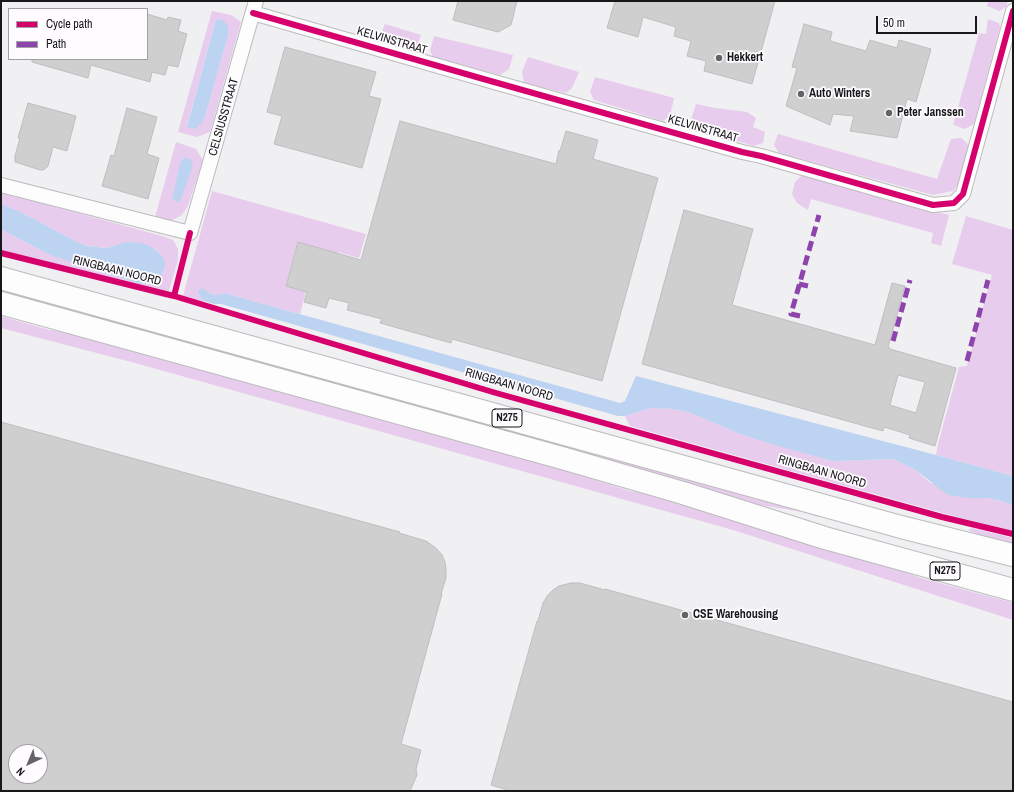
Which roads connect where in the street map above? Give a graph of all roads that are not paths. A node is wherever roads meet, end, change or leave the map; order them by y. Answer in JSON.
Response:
{"nodes":[{"id":1,"x":255,"y":7,"type":"edge"},
{"id":2,"x":1013,"y":11,"type":"edge"},
{"id":3,"x":1,"y":185,"type":"edge"},
{"id":4,"x":1,"y":278,"type":"edge"},
{"id":5,"x":1,"y":303,"type":"edge"},
{"id":6,"x":1013,"y":555,"type":"edge"},
{"id":7,"x":1013,"y":590,"type":"edge"}],
"edges":[{"from":1,"to":2,"type":"street","name":"KELVINSTRAAT"},
{"from":1,"to":3,"type":"street","name":"CELSIUSSTRAAT"},
{"from":4,"to":6,"type":"main road","number":"N275"},
{"from":5,"to":7,"type":"main road","number":"N275"}]}
